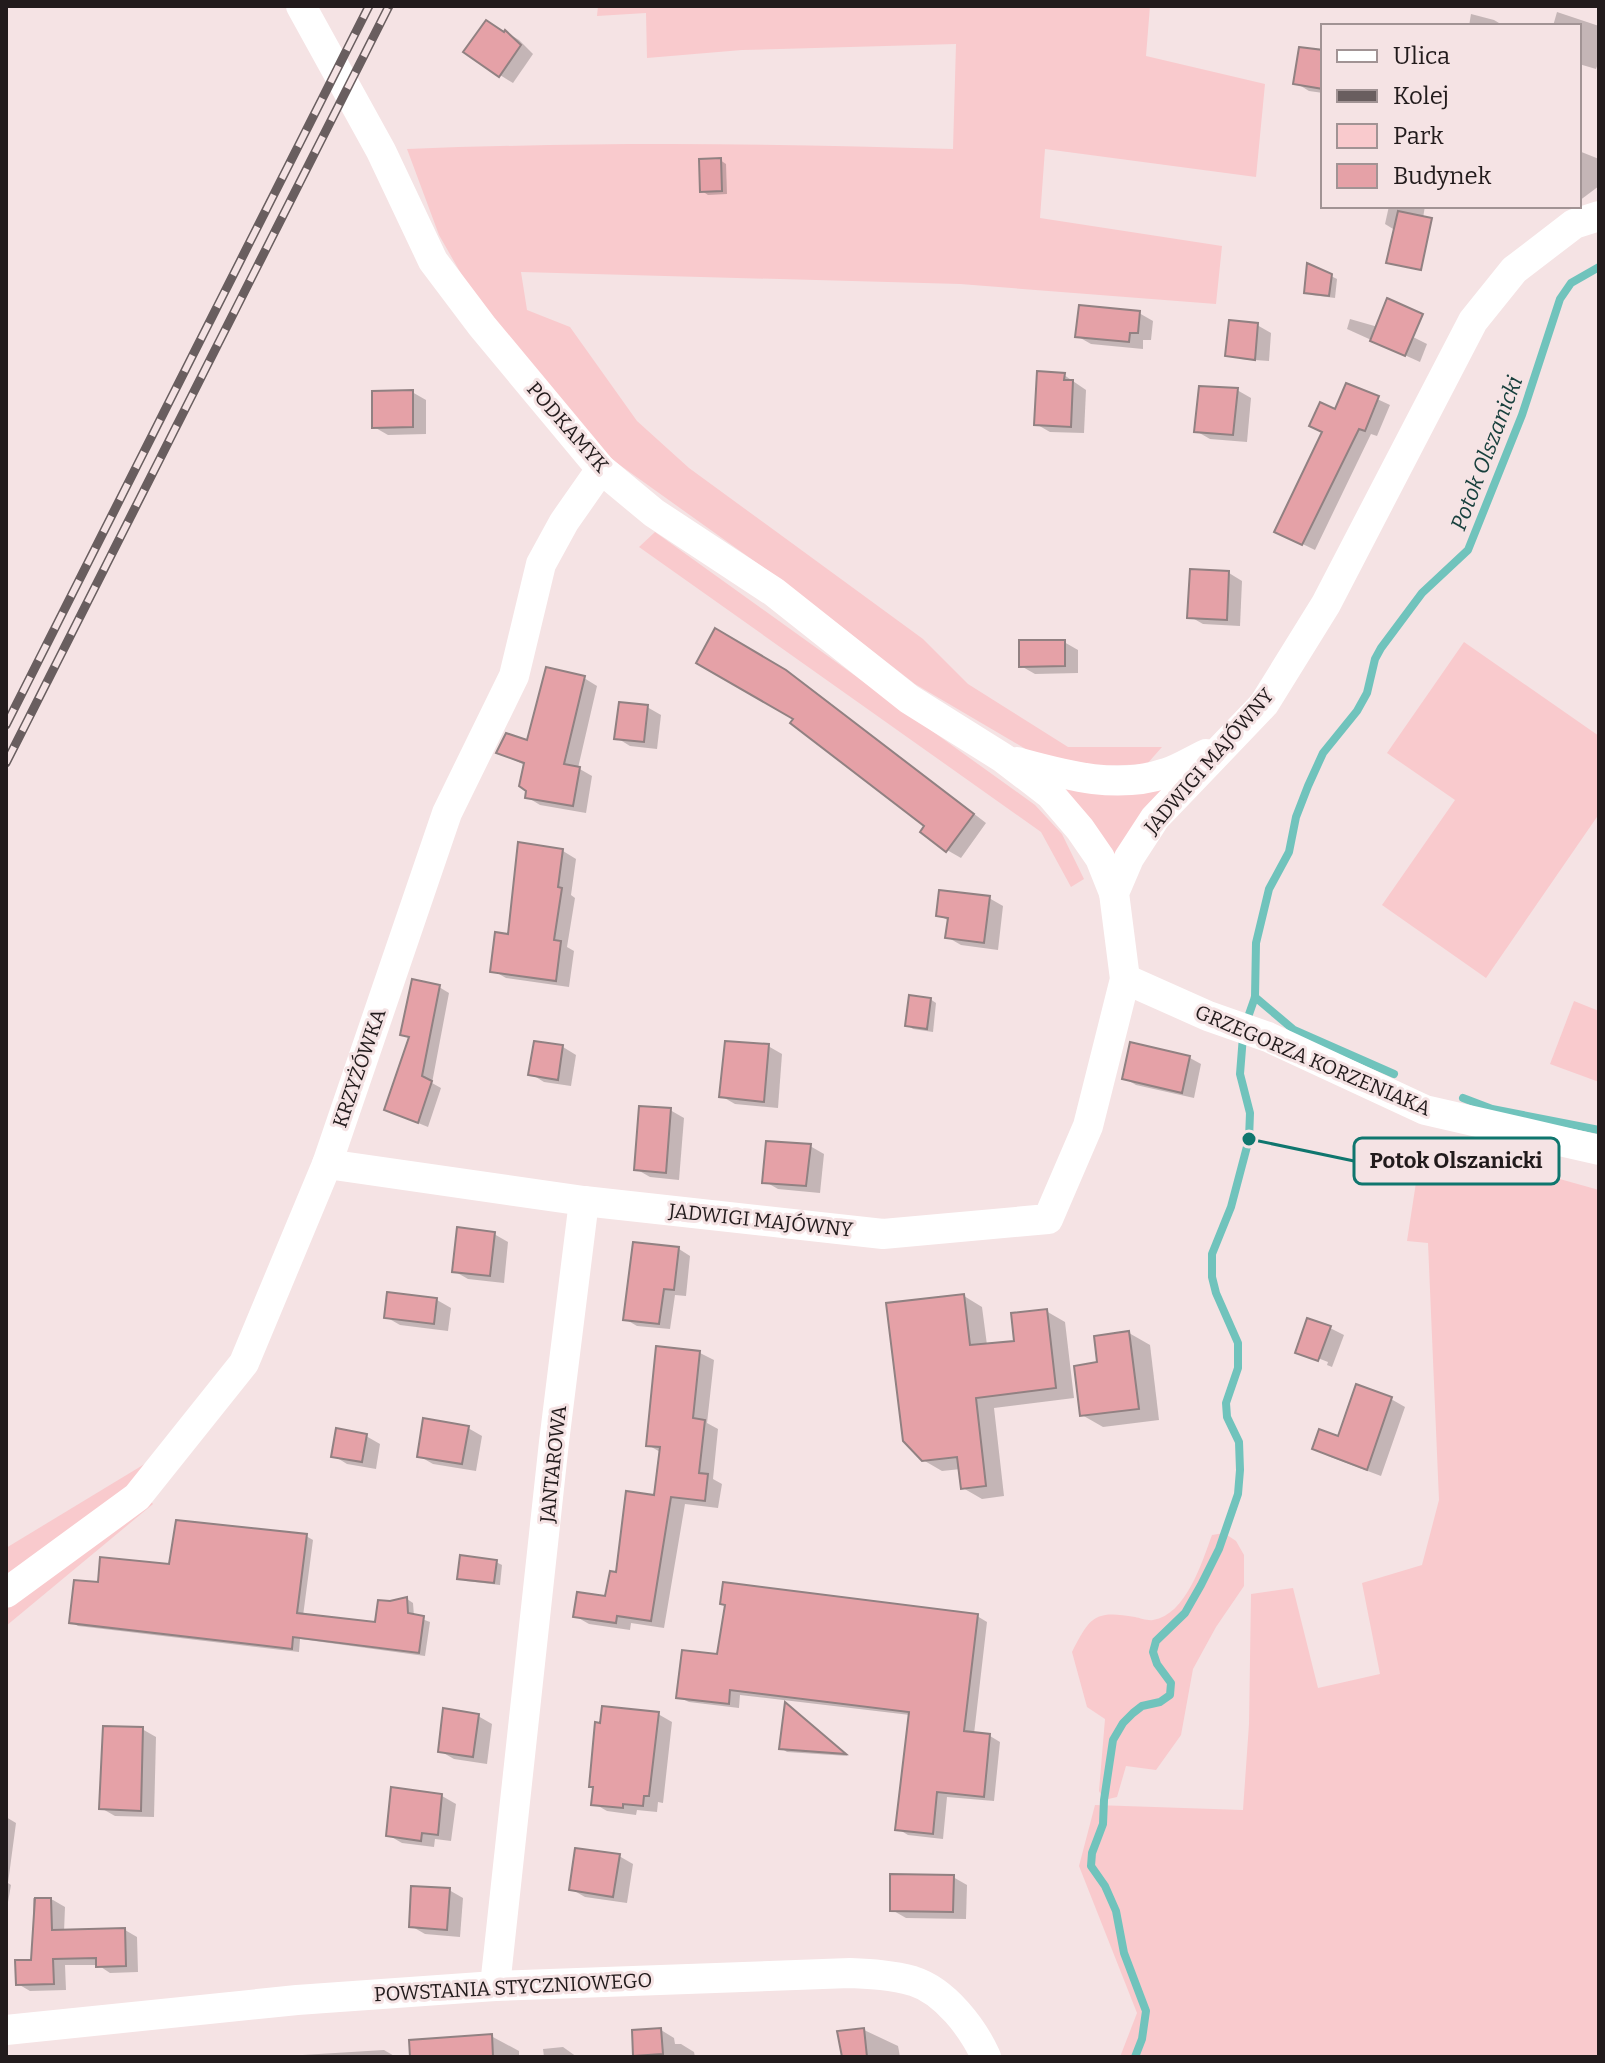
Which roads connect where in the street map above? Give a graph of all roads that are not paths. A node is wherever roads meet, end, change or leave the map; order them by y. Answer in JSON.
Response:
{"nodes":[{"id":1,"x":301,"y":6,"type":"edge"},
{"id":2,"x":1599,"y":216,"type":"edge"},
{"id":3,"x":601,"y":469,"type":"junction"},
{"id":4,"x":1225,"y":744,"type":"junction"},
{"id":5,"x":1003,"y":758,"type":"junction"},
{"id":6,"x":1114,"y":893,"type":"junction"},
{"id":7,"x":1125,"y":979,"type":"junction"},
{"id":8,"x":1599,"y":1150,"type":"edge"},
{"id":9,"x":327,"y":1164,"type":"junction"},
{"id":10,"x":584,"y":1201,"type":"junction"},
{"id":11,"x":6,"y":1593,"type":"edge"},
{"id":12,"x":495,"y":1986,"type":"junction"},
{"id":13,"x":6,"y":2030,"type":"edge"},
{"id":14,"x":986,"y":2057,"type":"edge"}],
"edges":[{"from":1,"to":3,"type":"street","name":"PODKAMYK"},
{"from":2,"to":4,"type":"street","name":"JADWIGI MAJÓWNY"},
{"from":3,"to":5,"type":"street","name":"PODKAMYK"},
{"from":3,"to":9,"type":"street","name":"KRZYŻÓWKA"},
{"from":4,"to":5,"type":"street","name":"PODKAMYK"},
{"from":4,"to":6,"type":"street","name":"JADWIGI MAJÓWNY"},
{"from":5,"to":6,"type":"street","name":"PODKAMYK"},
{"from":6,"to":7,"type":"street","name":"JADWIGI MAJÓWNY"},
{"from":7,"to":8,"type":"street","name":"GRZEGORZA KORZENIAKA"},
{"from":7,"to":10,"type":"street","name":"JADWIGI MAJÓWNY"},
{"from":9,"to":10,"type":"street"},
{"from":9,"to":11,"type":"street","name":"KRZYŻÓWKA"},
{"from":10,"to":12,"type":"street","name":"JANTAROWA"},
{"from":12,"to":13,"type":"street","name":"POWSTANIA STYCZNIOWEGO"},
{"from":12,"to":14,"type":"street","name":"POWSTANIA STYCZNIOWEGO"}]}
